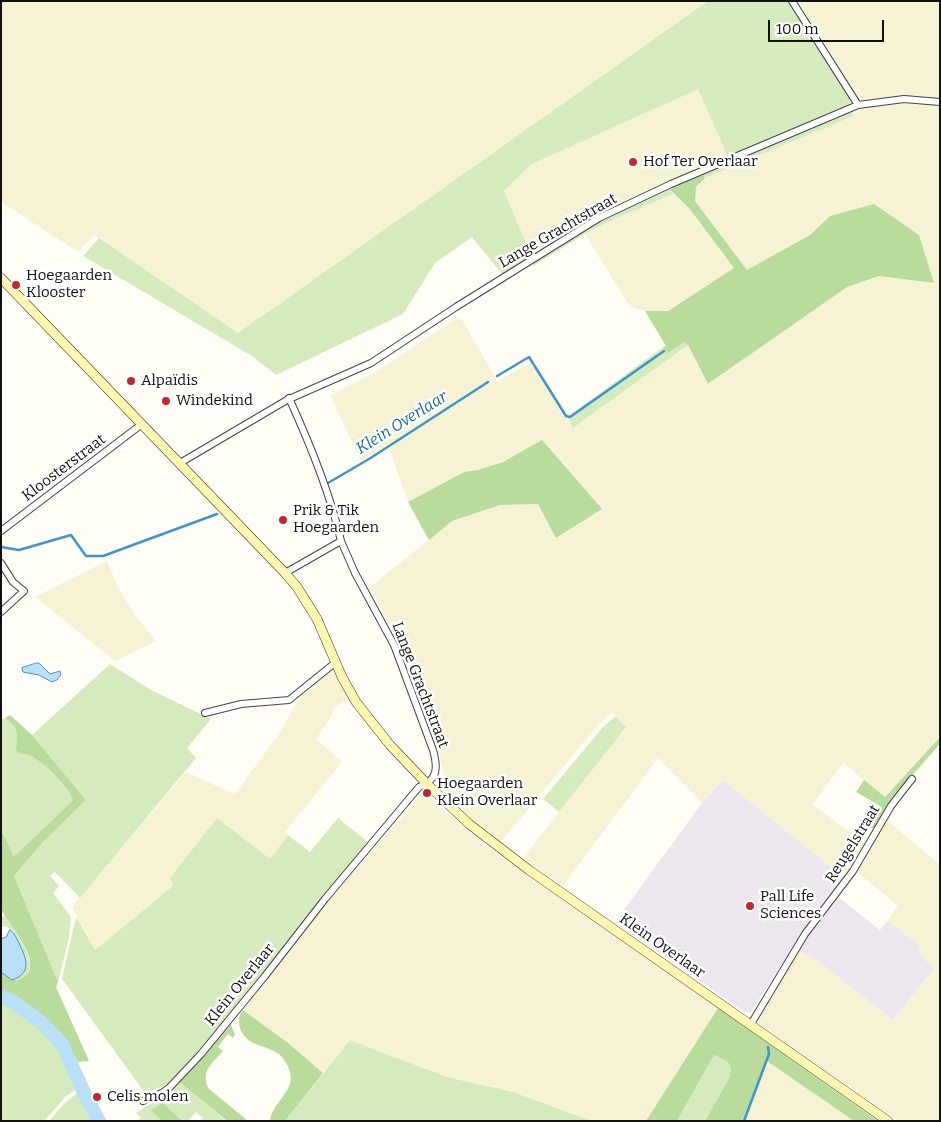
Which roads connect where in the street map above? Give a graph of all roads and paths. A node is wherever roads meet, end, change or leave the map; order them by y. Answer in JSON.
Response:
{"nodes":[{"id":1,"x":792,"y":1,"type":"edge"},
{"id":2,"x":940,"y":102,"type":"edge"},
{"id":3,"x":858,"y":105,"type":"junction"},
{"id":4,"x":1,"y":278,"type":"edge"},
{"id":5,"x":290,"y":398,"type":"junction"},
{"id":6,"x":142,"y":424,"type":"junction"},
{"id":7,"x":180,"y":463,"type":"junction"},
{"id":8,"x":1,"y":531,"type":"edge"},
{"id":9,"x":341,"y":541,"type":"junction"},
{"id":10,"x":1,"y":563,"type":"edge"},
{"id":11,"x":285,"y":573,"type":"junction"},
{"id":12,"x":1,"y":612,"type":"edge"},
{"id":13,"x":336,"y":662,"type":"junction"},
{"id":14,"x":205,"y":713,"type":"dead end"},
{"id":15,"x":912,"y":779,"type":"dead end"},
{"id":16,"x":427,"y":784,"type":"junction"},
{"id":17,"x":751,"y":1024,"type":"junction"},
{"id":18,"x":143,"y":1101,"type":"dead end"},
{"id":19,"x":888,"y":1121,"type":"edge"}],
"edges":[{"from":1,"to":3,"type":"street"},
{"from":2,"to":3,"type":"street","name":"Lange Grachtstraat"},
{"from":3,"to":5,"type":"street","name":"Lange Grachtstraat"},
{"from":4,"to":6,"type":"main road","name":"Klein Overlaar"},
{"from":5,"to":7,"type":"street","name":"Lange Grachtstraat"},
{"from":5,"to":9,"type":"street","name":"Lange Grachtstraat"},
{"from":6,"to":7,"type":"main road","name":"Klein Overlaar"},
{"from":6,"to":8,"type":"street","name":"Kloosterstraat"},
{"from":7,"to":11,"type":"main road","name":"Klein Overlaar"},
{"from":9,"to":11,"type":"street"},
{"from":9,"to":16,"type":"street","name":"Lange Grachtstraat"},
{"from":10,"to":12,"type":"street"},
{"from":11,"to":13,"type":"main road","name":"Klein Overlaar"},
{"from":13,"to":14,"type":"street"},
{"from":13,"to":16,"type":"main road","name":"Klein Overlaar"},
{"from":15,"to":17,"type":"street","name":"Reugelstraat"},
{"from":16,"to":17,"type":"main road","name":"Klein Overlaar"},
{"from":16,"to":18,"type":"street","name":"Klein Overlaar"},
{"from":17,"to":19,"type":"main road","name":"Klein Overlaar"}]}
